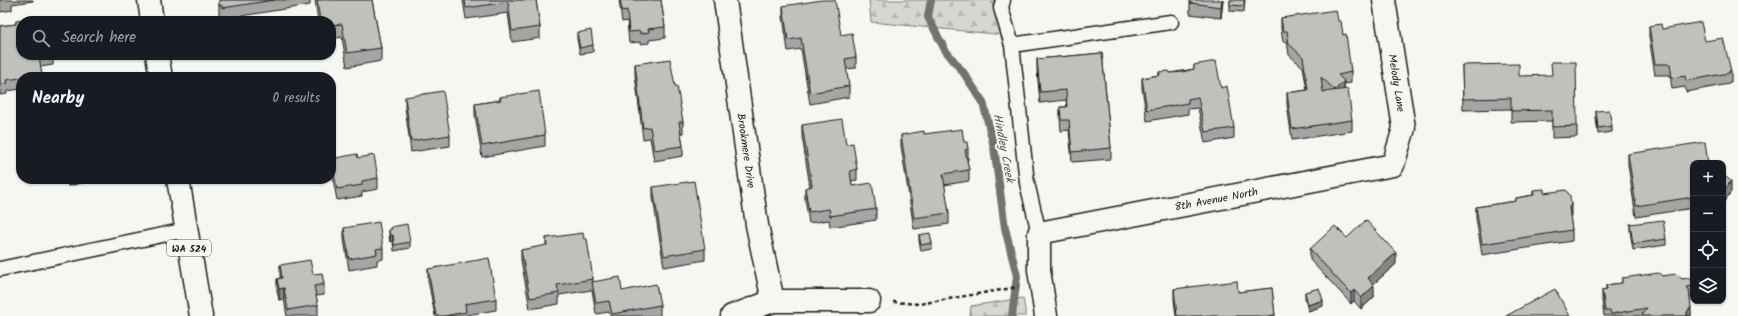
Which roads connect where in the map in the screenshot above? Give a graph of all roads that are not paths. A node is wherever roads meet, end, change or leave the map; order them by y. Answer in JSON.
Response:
{"nodes":[{"id":1,"x":149,"y":0,"type":"edge"},
{"id":2,"x":725,"y":0,"type":"edge"},
{"id":3,"x":1003,"y":0,"type":"edge"},
{"id":4,"x":1384,"y":0,"type":"edge"},
{"id":5,"x":151,"y":16,"type":"edge"},
{"id":6,"x":1171,"y":22,"type":"dead end"},
{"id":7,"x":1012,"y":45,"type":"junction"},
{"id":8,"x":158,"y":60,"type":"edge"},
{"id":9,"x":160,"y":72,"type":"edge"},
{"id":10,"x":1394,"y":165,"type":"joint"},
{"id":11,"x":179,"y":184,"type":"edge"},
{"id":12,"x":186,"y":230,"type":"junction"},
{"id":13,"x":1039,"y":233,"type":"junction"},
{"id":14,"x":0,"y":269,"type":"edge"},
{"id":15,"x":773,"y":301,"type":"junction"},
{"id":16,"x":869,"y":301,"type":"road end"},
{"id":17,"x":201,"y":316,"type":"edge"},
{"id":18,"x":732,"y":316,"type":"edge"},
{"id":19,"x":1046,"y":316,"type":"edge"}],
"edges":[{"from":1,"to":5,"type":"street"},
{"from":2,"to":15,"type":"street","name":"Brookmere Drive"},
{"from":3,"to":7,"type":"lane"},
{"from":4,"to":10,"type":"street","name":"Melody Lane"},
{"from":6,"to":7,"type":"lane"},
{"from":7,"to":13,"type":"lane"},
{"from":8,"to":9,"type":"street"},
{"from":10,"to":13,"type":"street","name":"8th Avenue North"},
{"from":11,"to":12,"type":"street","number":"WA 524"},
{"from":12,"to":14,"type":"lane"},
{"from":12,"to":17,"type":"street","number":"WA 524"},
{"from":13,"to":19,"type":"street"},
{"from":15,"to":16,"type":"street"},
{"from":15,"to":18,"type":"street"}]}
